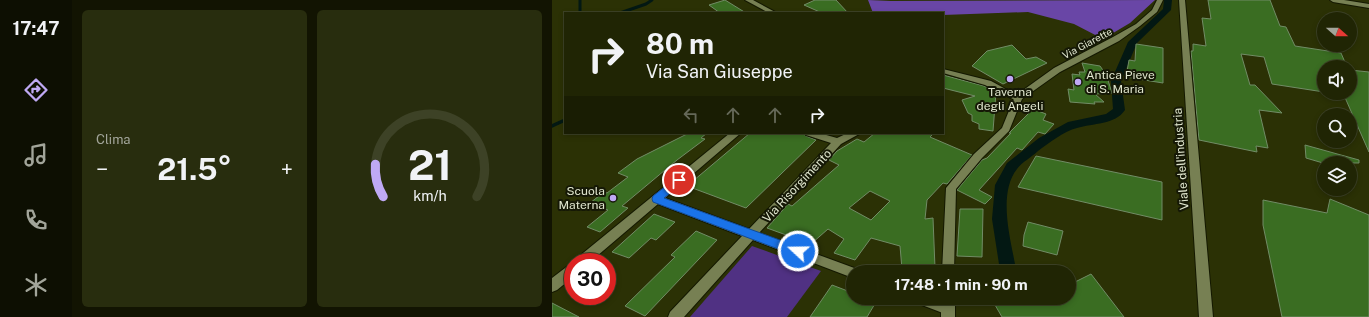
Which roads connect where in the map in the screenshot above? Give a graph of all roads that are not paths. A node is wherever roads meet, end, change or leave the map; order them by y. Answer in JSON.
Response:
{"nodes":[{"id":1,"x":748,"y":0,"type":"edge"},
{"id":2,"x":1160,"y":0,"type":"edge"},
{"id":3,"x":1182,"y":0,"type":"edge"},
{"id":4,"x":1334,"y":0,"type":"edge"},
{"id":5,"x":1369,"y":6,"type":"edge"},
{"id":6,"x":772,"y":12,"type":"edge"},
{"id":7,"x":944,"y":71,"type":"edge"},
{"id":8,"x":1018,"y":98,"type":"junction"},
{"id":9,"x":735,"y":134,"type":"edge"},
{"id":10,"x":812,"y":134,"type":"edge"},
{"id":11,"x":854,"y":134,"type":"edge"},
{"id":12,"x":838,"y":142,"type":"junction"},
{"id":13,"x":656,"y":199,"type":"junction"},
{"id":14,"x":752,"y":234,"type":"junction"},
{"id":15,"x":592,"y":253,"type":"edge"},
{"id":16,"x":948,"y":265,"type":"edge"},
{"id":17,"x":846,"y":270,"type":"edge"},
{"id":18,"x":564,"y":276,"type":"edge"},
{"id":19,"x":552,"y":286,"type":"edge"},
{"id":20,"x":675,"y":317,"type":"edge"},
{"id":21,"x":1206,"y":317,"type":"edge"}],
"edges":[{"from":1,"to":6,"type":"street"},
{"from":2,"to":8,"type":"street","name":"Via Giarette"},
{"from":3,"to":21,"type":"street","name":"Viale dell'industria"},
{"from":4,"to":5,"type":"street"},
{"from":7,"to":8,"type":"street"},
{"from":8,"to":16,"type":"street"},
{"from":9,"to":13,"type":"street"},
{"from":10,"to":12,"type":"street"},
{"from":11,"to":12,"type":"street"},
{"from":12,"to":14,"type":"street","name":"Via Risorgimento"},
{"from":13,"to":14,"type":"street"},
{"from":13,"to":15,"type":"street"},
{"from":14,"to":17,"type":"street"},
{"from":14,"to":20,"type":"street","name":"Via Risorgimento"},
{"from":18,"to":19,"type":"street"}]}
